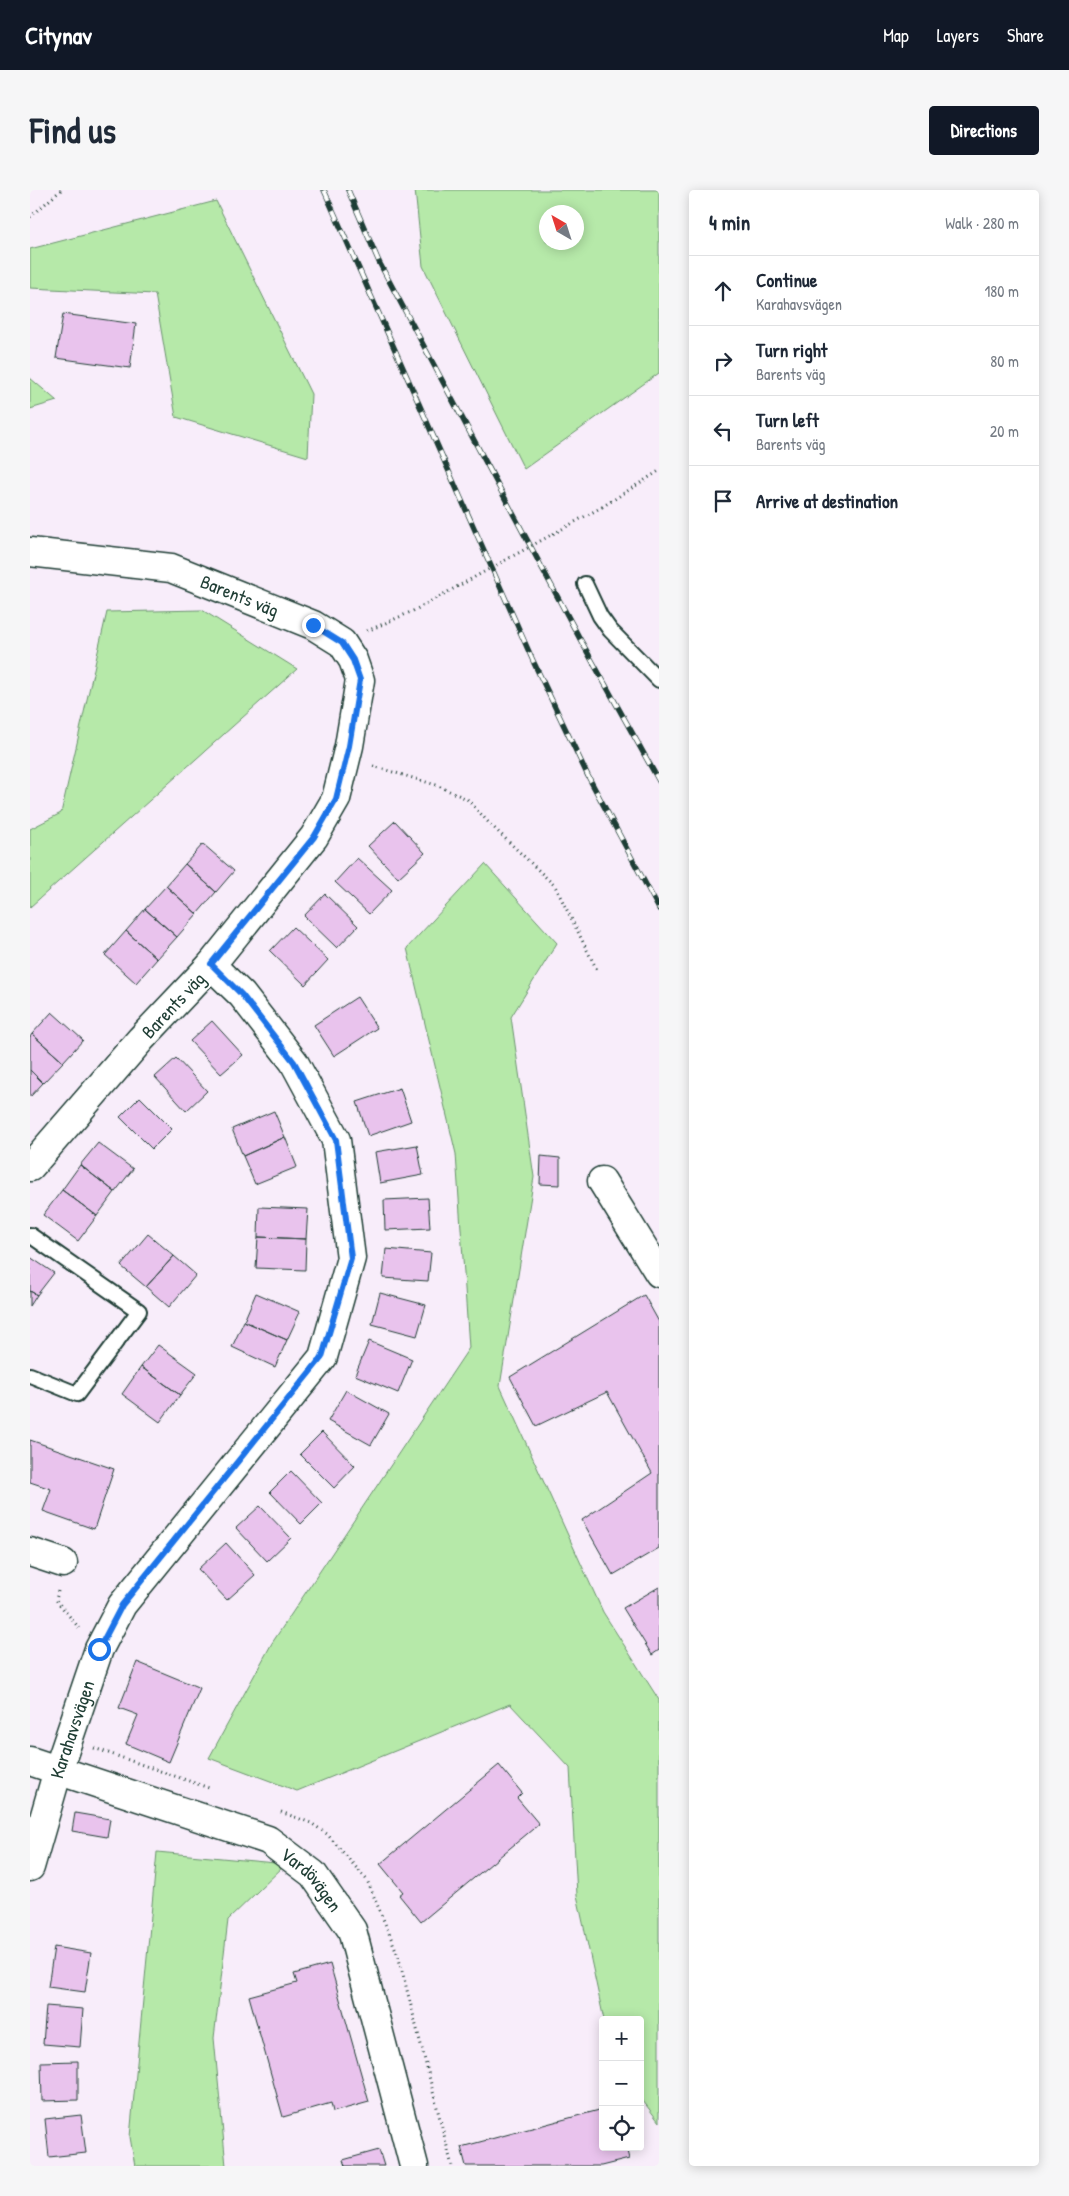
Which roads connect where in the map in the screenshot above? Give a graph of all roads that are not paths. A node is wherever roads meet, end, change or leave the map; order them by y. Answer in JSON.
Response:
{"nodes":[{"id":1,"x":30,"y":552,"type":"edge"},
{"id":2,"x":585,"y":584,"type":"dead end"},
{"id":3,"x":659,"y":680,"type":"edge"},
{"id":4,"x":211,"y":964,"type":"junction"},
{"id":5,"x":30,"y":1167,"type":"edge"},
{"id":6,"x":602,"y":1181,"type":"dead end"},
{"id":7,"x":30,"y":1235,"type":"edge"},
{"id":8,"x":659,"y":1273,"type":"edge"},
{"id":9,"x":30,"y":1375,"type":"edge"},
{"id":10,"x":30,"y":1552,"type":"edge"},
{"id":11,"x":63,"y":1563,"type":"dead end"},
{"id":12,"x":30,"y":1761,"type":"edge"},
{"id":13,"x":58,"y":1770,"type":"junction"},
{"id":14,"x":30,"y":1867,"type":"edge"},
{"id":15,"x":414,"y":2166,"type":"edge"}],
"edges":[{"from":1,"to":4,"type":"street","name":"Barents väg"},
{"from":2,"to":3,"type":"lane"},
{"from":4,"to":5,"type":"street","name":"Barents väg"},
{"from":4,"to":13,"type":"street","name":"Karahavsvägen"},
{"from":6,"to":8,"type":"street"},
{"from":7,"to":9,"type":"lane"},
{"from":10,"to":11,"type":"street"},
{"from":12,"to":13,"type":"street","name":"Vardövägen"},
{"from":13,"to":14,"type":"street","name":"Karahavsvägen"},
{"from":13,"to":15,"type":"street","name":"Vardövägen"}]}
